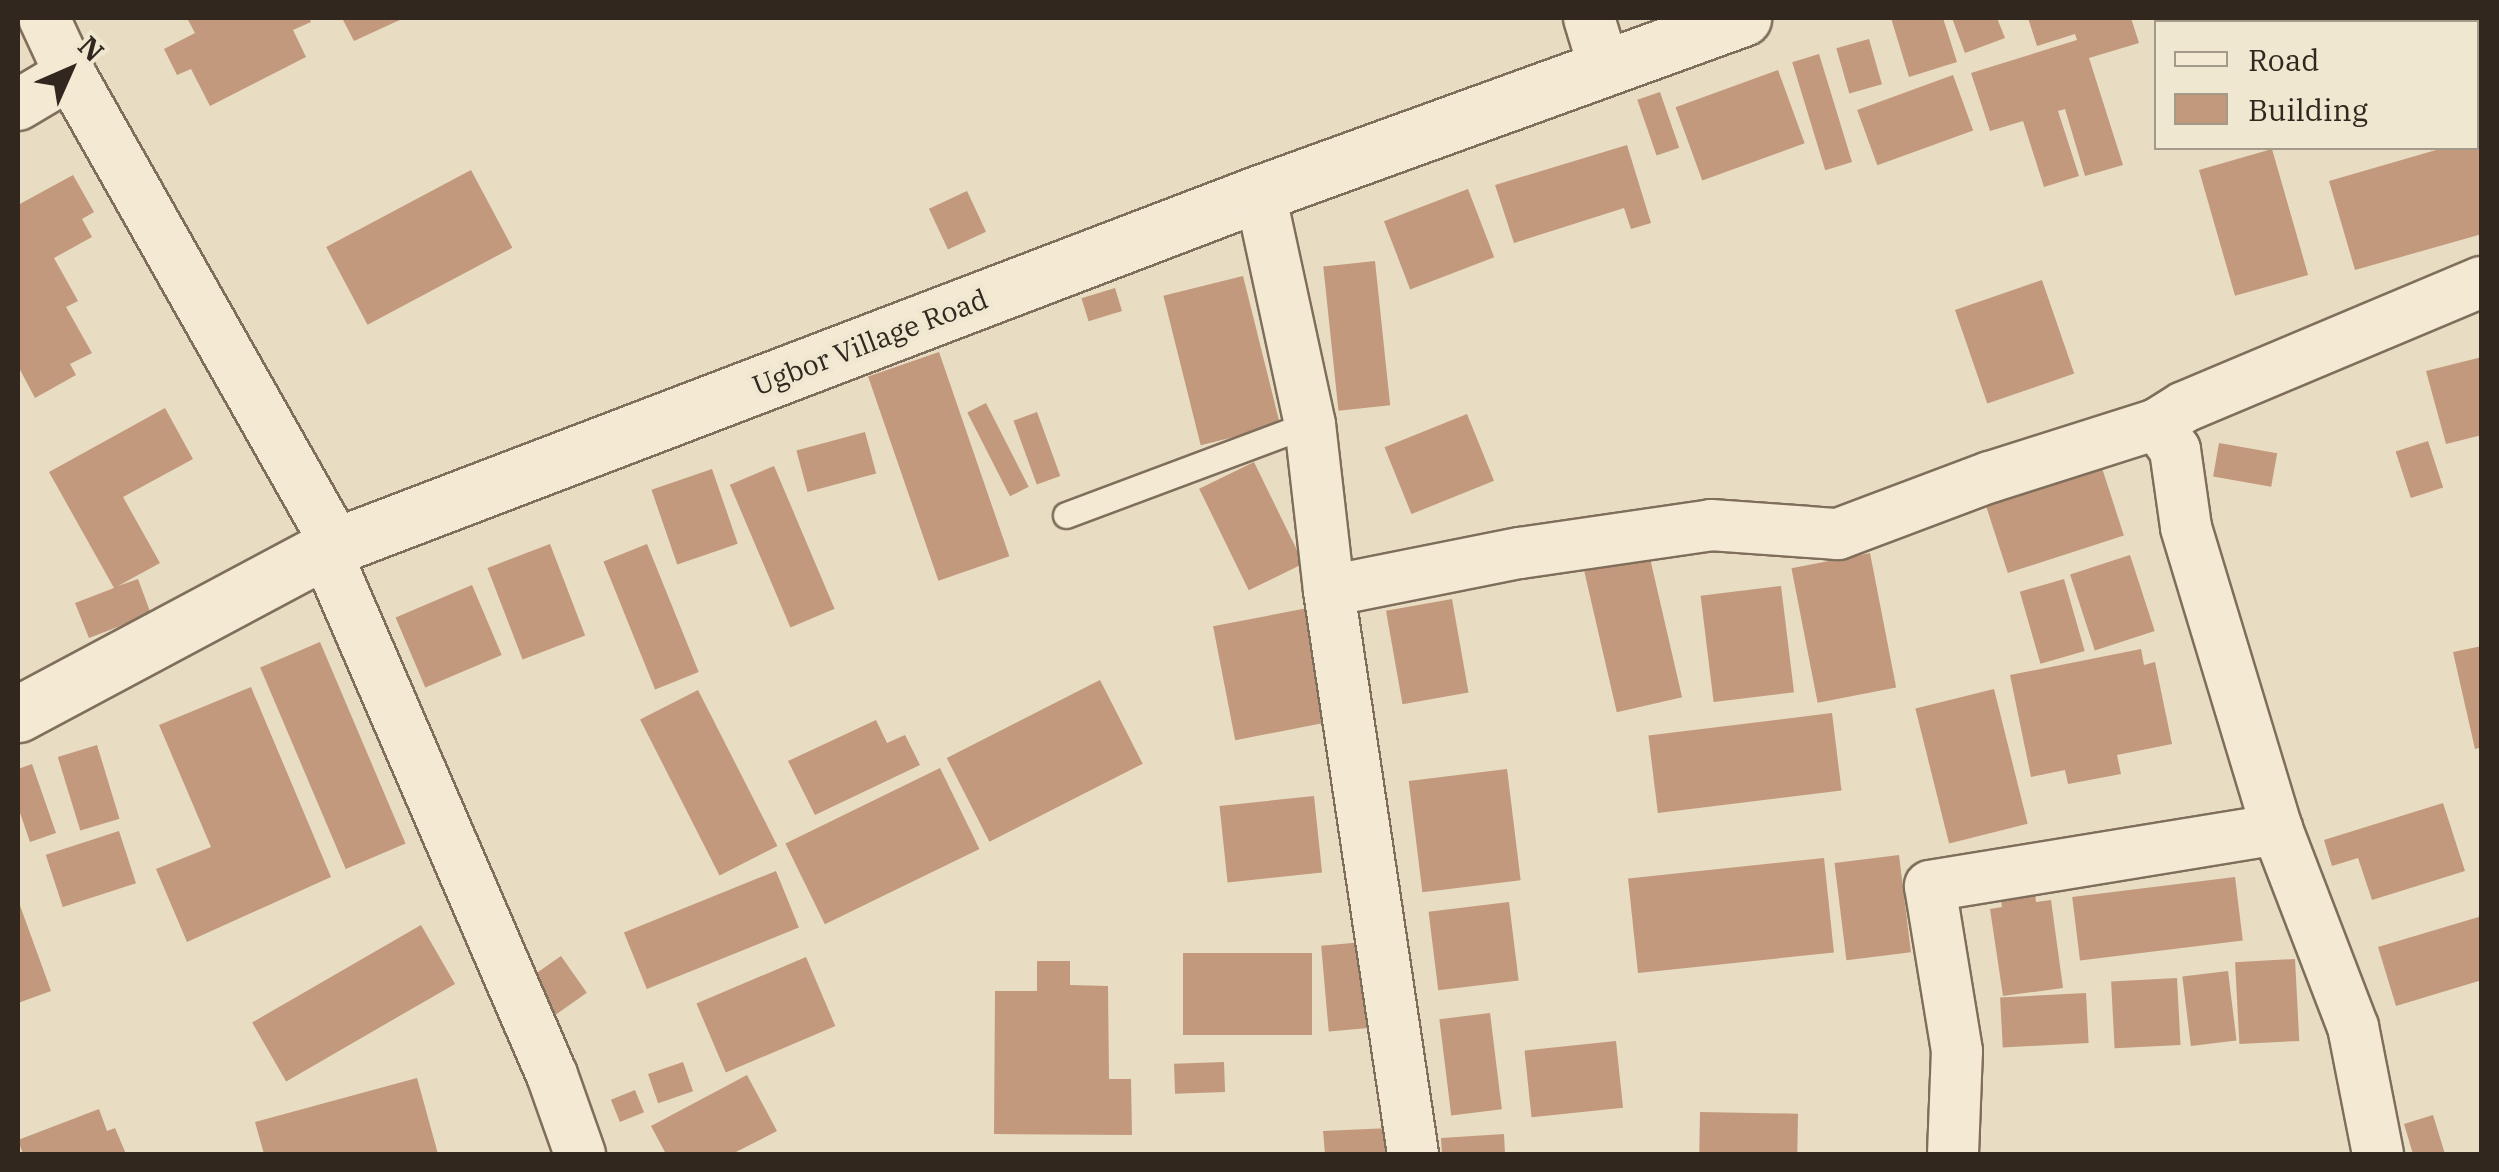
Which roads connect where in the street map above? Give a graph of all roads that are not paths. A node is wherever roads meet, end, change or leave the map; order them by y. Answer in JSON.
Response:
{"nodes":[{"id":1,"x":44,"y":18,"type":"edge"},
{"id":2,"x":1743,"y":18,"type":"edge"},
{"id":3,"x":1597,"y":42,"type":"edge"},
{"id":4,"x":70,"y":74,"type":"junction"},
{"id":5,"x":18,"y":105,"type":"edge"},
{"id":6,"x":1260,"y":194,"type":"junction"},
{"id":7,"x":2482,"y":282,"type":"edge"},
{"id":8,"x":1310,"y":424,"type":"junction"},
{"id":9,"x":2157,"y":424,"type":"junction"},
{"id":10,"x":1066,"y":515,"type":"dead end"},
{"id":11,"x":331,"y":548,"type":"junction"},
{"id":12,"x":1329,"y":591,"type":"junction"},
{"id":13,"x":18,"y":714,"type":"edge"},
{"id":14,"x":2277,"y":828,"type":"junction"},
{"id":15,"x":580,"y":1154,"type":"edge"},
{"id":16,"x":1413,"y":1154,"type":"edge"},
{"id":17,"x":1953,"y":1154,"type":"edge"},
{"id":18,"x":2378,"y":1154,"type":"edge"}],
"edges":[{"from":1,"to":4,"type":"street"},
{"from":2,"to":3,"type":"street","name":"Ugbor Village Road"},
{"from":3,"to":6,"type":"street","name":"Ugbor Village Road"},
{"from":4,"to":5,"type":"street"},
{"from":4,"to":11,"type":"street"},
{"from":6,"to":8,"type":"street"},
{"from":6,"to":11,"type":"street","name":"Ugbor Village Road"},
{"from":7,"to":9,"type":"street"},
{"from":8,"to":10,"type":"lane"},
{"from":8,"to":12,"type":"street"},
{"from":9,"to":12,"type":"street"},
{"from":9,"to":14,"type":"street"},
{"from":11,"to":13,"type":"street","name":"Ugbor Village Road"},
{"from":11,"to":15,"type":"street"},
{"from":12,"to":16,"type":"street"},
{"from":14,"to":17,"type":"street"},
{"from":14,"to":18,"type":"street"}]}
